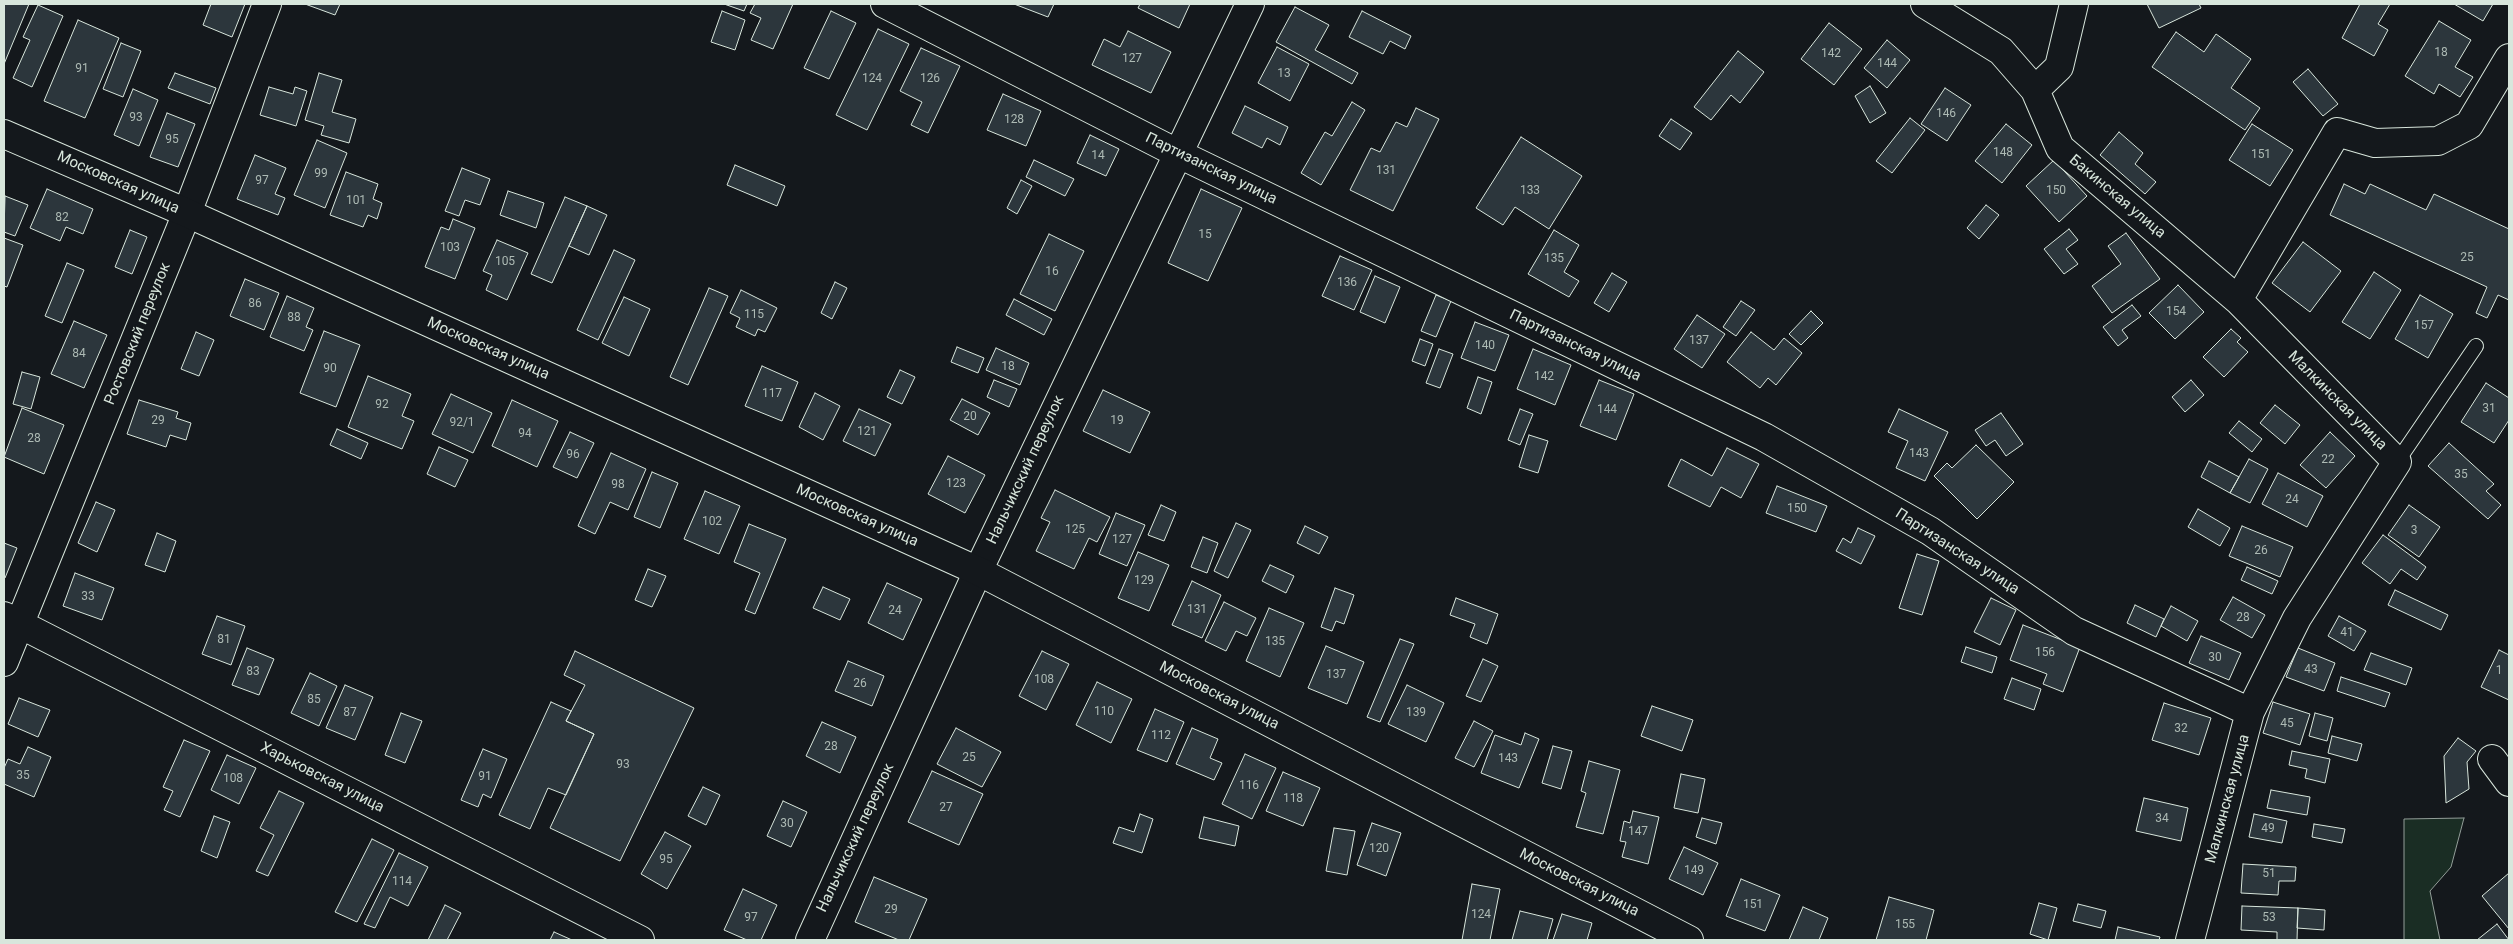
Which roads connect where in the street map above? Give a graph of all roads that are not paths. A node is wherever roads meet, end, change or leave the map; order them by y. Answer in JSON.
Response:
{"nodes":[{"id":1,"x":267,"y":4,"type":"edge"},
{"id":2,"x":885,"y":4,"type":"edge"},
{"id":3,"x":1250,"y":4,"type":"edge"},
{"id":4,"x":1925,"y":4,"type":"edge"},
{"id":5,"x":2074,"y":4,"type":"edge"},
{"id":6,"x":2509,"y":58,"type":"edge"},
{"id":7,"x":2035,"y":90,"type":"junction"},
{"id":8,"x":4,"y":134,"type":"edge"},
{"id":9,"x":1177,"y":153,"type":"junction"},
{"id":10,"x":187,"y":214,"type":"junction"},
{"id":11,"x":2238,"y":300,"type":"junction"},
{"id":12,"x":2476,"y":346,"type":"dead end"},
{"id":13,"x":2397,"y":462,"type":"junction"},
{"id":14,"x":978,"y":571,"type":"junction"},
{"id":15,"x":12,"y":620,"type":"edge"},
{"id":16,"x":4,"y":662,"type":"edge"},
{"id":17,"x":2250,"y":712,"type":"junction"},
{"id":18,"x":2492,"y":759,"type":"dead end"},
{"id":19,"x":2509,"y":782,"type":"edge"},
{"id":20,"x":640,"y":940,"type":"edge"},
{"id":21,"x":810,"y":940,"type":"edge"},
{"id":22,"x":1689,"y":940,"type":"edge"},
{"id":23,"x":2190,"y":940,"type":"edge"}],
"edges":[{"from":1,"to":10,"type":"street","name":"Ростовский переулок"},
{"from":2,"to":9,"type":"street","name":"Партизанская улица"},
{"from":3,"to":9,"type":"street","name":"Нальчикский переулок"},
{"from":4,"to":7,"type":"street","name":"Бакинская улица"},
{"from":5,"to":7,"type":"street"},
{"from":6,"to":11,"type":"street"},
{"from":7,"to":11,"type":"street","name":"Бакинская улица"},
{"from":8,"to":10,"type":"street","name":"Московская улица"},
{"from":9,"to":14,"type":"street","name":"Нальчикский переулок"},
{"from":9,"to":17,"type":"street","name":"Партизанская улица"},
{"from":10,"to":14,"type":"street","name":"Московская улица"},
{"from":10,"to":15,"type":"street","name":"Ростовский переулок"},
{"from":11,"to":13,"type":"street","name":"Малкинская улица"},
{"from":12,"to":13,"type":"lane"},
{"from":13,"to":17,"type":"street","name":"Малкинская улица"},
{"from":14,"to":21,"type":"street","name":"Нальчикский переулок"},
{"from":14,"to":22,"type":"street","name":"Московская улица"},
{"from":15,"to":16,"type":"street","name":"Ростовский переулок"},
{"from":15,"to":20,"type":"street","name":"Харьковская улица"},
{"from":17,"to":23,"type":"street","name":"Малкинская улица"},
{"from":18,"to":19,"type":"street"}]}
